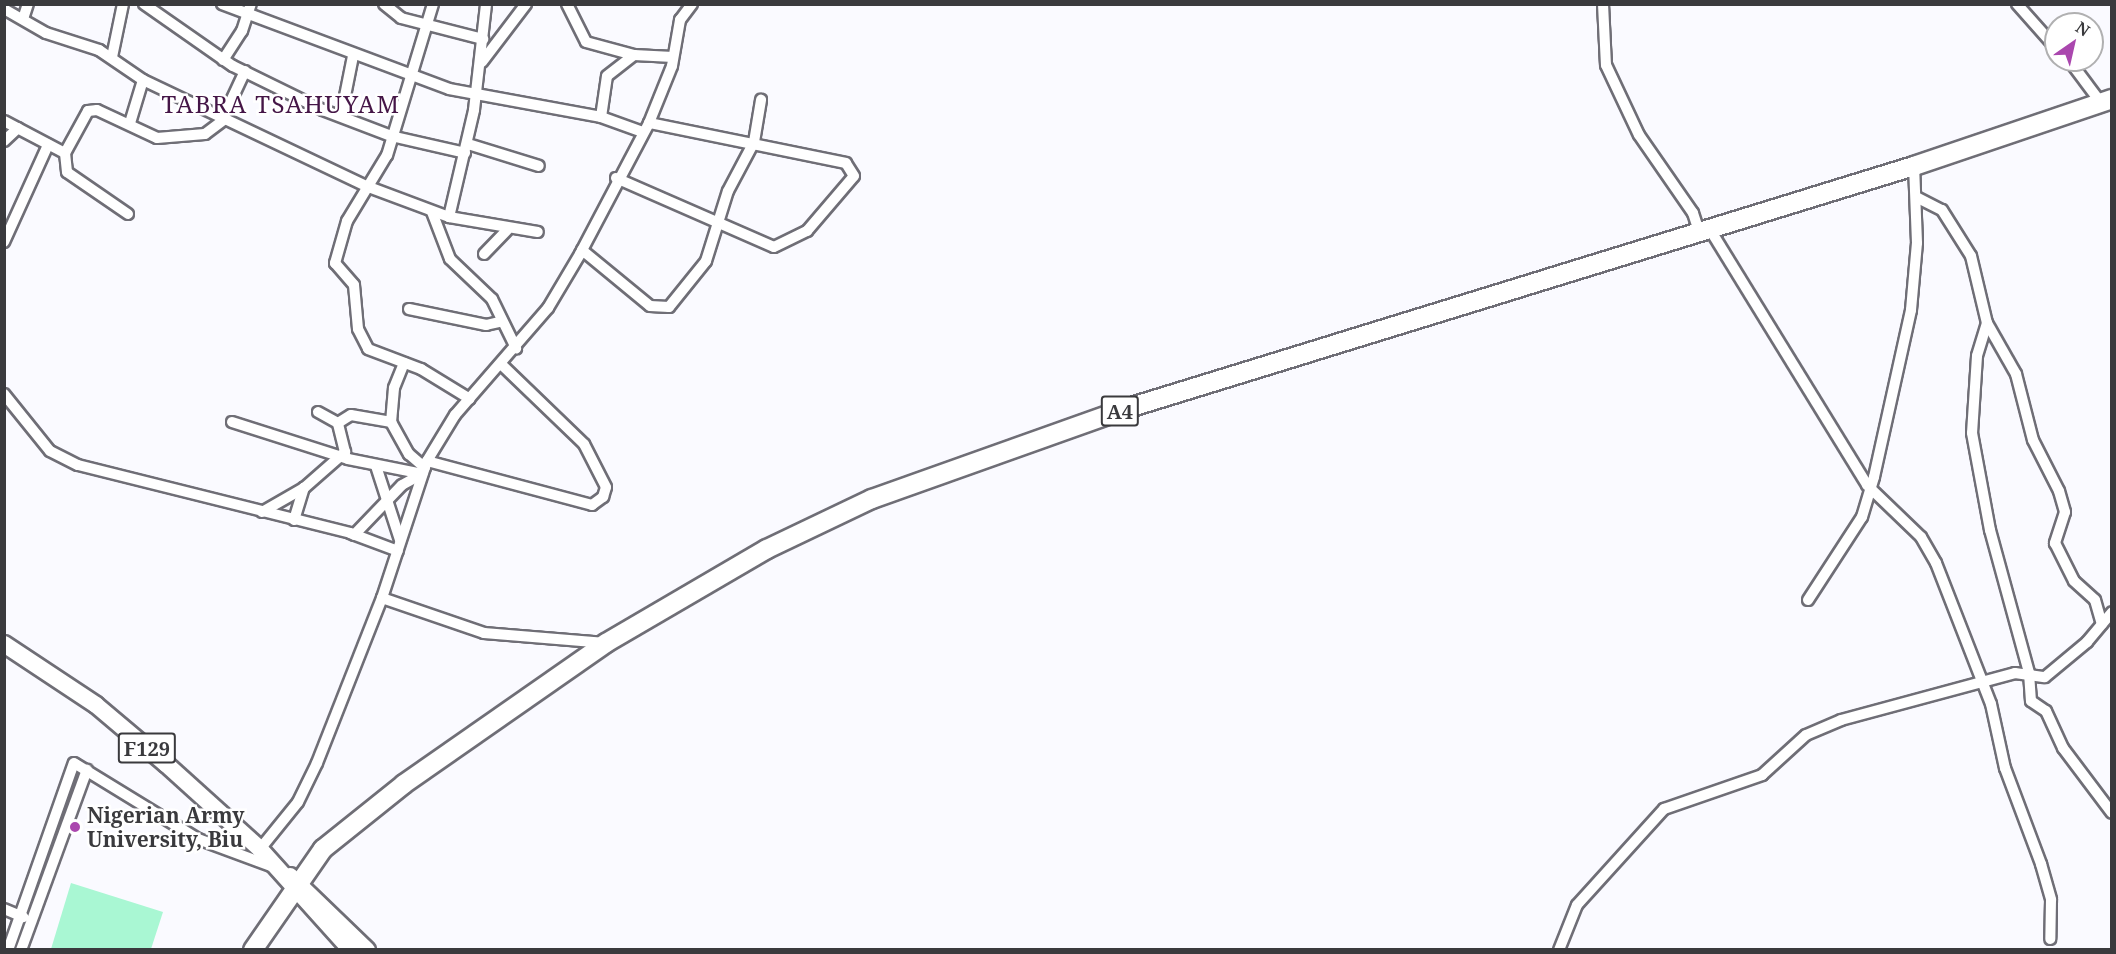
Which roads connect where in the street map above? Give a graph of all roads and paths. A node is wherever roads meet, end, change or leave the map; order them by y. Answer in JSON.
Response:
{"nodes":[{"id":1,"x":28,"y":4,"type":"edge"},
{"id":2,"x":123,"y":4,"type":"edge"},
{"id":3,"x":144,"y":4,"type":"edge"},
{"id":4,"x":222,"y":4,"type":"edge"},
{"id":5,"x":251,"y":4,"type":"edge"},
{"id":6,"x":384,"y":4,"type":"edge"},
{"id":7,"x":433,"y":4,"type":"edge"},
{"id":8,"x":486,"y":4,"type":"edge"},
{"id":9,"x":526,"y":4,"type":"edge"},
{"id":10,"x":567,"y":4,"type":"edge"},
{"id":11,"x":683,"y":4,"type":"edge"},
{"id":12,"x":692,"y":4,"type":"edge"},
{"id":13,"x":1603,"y":4,"type":"edge"},
{"id":14,"x":2017,"y":4,"type":"edge"},
{"id":15,"x":4,"y":9,"type":"edge"},
{"id":16,"x":246,"y":16,"type":"junction"},
{"id":17,"x":23,"y":19,"type":"junction"},
{"id":18,"x":680,"y":20,"type":"junction"},
{"id":19,"x":427,"y":26,"type":"junction"},
{"id":20,"x":2044,"y":34,"type":"edge"},
{"id":21,"x":483,"y":39,"type":"junction"},
{"id":22,"x":634,"y":55,"type":"junction"},
{"id":23,"x":353,"y":56,"type":"junction"},
{"id":24,"x":112,"y":57,"type":"junction"},
{"id":25,"x":673,"y":57,"type":"junction"},
{"id":26,"x":223,"y":60,"type":"junction"},
{"id":27,"x":482,"y":62,"type":"junction"},
{"id":28,"x":246,"y":71,"type":"junction"},
{"id":29,"x":2079,"y":72,"type":"edge"},
{"id":30,"x":414,"y":78,"type":"junction"},
{"id":31,"x":143,"y":80,"type":"junction"},
{"id":32,"x":476,"y":96,"type":"junction"},
{"id":33,"x":761,"y":100,"type":"dead end"},
{"id":34,"x":2106,"y":101,"type":"edge"},
{"id":35,"x":341,"y":116,"type":"junction"},
{"id":36,"x":601,"y":117,"type":"junction"},
{"id":37,"x":224,"y":118,"type":"junction"},
{"id":38,"x":4,"y":121,"type":"edge"},
{"id":39,"x":130,"y":123,"type":"junction"},
{"id":40,"x":646,"y":127,"type":"junction"},
{"id":41,"x":18,"y":128,"type":"junction"},
{"id":42,"x":392,"y":136,"type":"junction"},
{"id":43,"x":4,"y":141,"type":"edge"},
{"id":44,"x":754,"y":142,"type":"junction"},
{"id":45,"x":48,"y":145,"type":"junction"},
{"id":46,"x":466,"y":149,"type":"junction"},
{"id":47,"x":65,"y":153,"type":"junction"},
{"id":48,"x":539,"y":166,"type":"dead end"},
{"id":49,"x":1914,"y":166,"type":"junction"},
{"id":50,"x":616,"y":178,"type":"junction"},
{"id":51,"x":366,"y":186,"type":"junction"},
{"id":52,"x":1916,"y":197,"type":"junction"},
{"id":53,"x":432,"y":212,"type":"junction"},
{"id":54,"x":128,"y":214,"type":"dead end"},
{"id":55,"x":449,"y":217,"type":"junction"},
{"id":56,"x":716,"y":224,"type":"junction"},
{"id":57,"x":507,"y":230,"type":"junction"},
{"id":58,"x":1704,"y":230,"type":"junction"},
{"id":59,"x":538,"y":232,"type":"dead end"},
{"id":60,"x":4,"y":242,"type":"edge"},
{"id":61,"x":582,"y":250,"type":"junction"},
{"id":62,"x":484,"y":254,"type":"dead end"},
{"id":63,"x":409,"y":309,"type":"dead end"},
{"id":64,"x":499,"y":322,"type":"junction"},
{"id":65,"x":1987,"y":323,"type":"junction"},
{"id":66,"x":516,"y":348,"type":"junction"},
{"id":67,"x":404,"y":363,"type":"junction"},
{"id":68,"x":502,"y":365,"type":"junction"},
{"id":69,"x":4,"y":394,"type":"edge"},
{"id":70,"x":470,"y":399,"type":"junction"},
{"id":71,"x":318,"y":412,"type":"dead end"},
{"id":72,"x":232,"y":422,"type":"dead end"},
{"id":73,"x":391,"y":422,"type":"junction"},
{"id":74,"x":339,"y":423,"type":"junction"},
{"id":75,"x":342,"y":457,"type":"junction"},
{"id":76,"x":376,"y":466,"type":"junction"},
{"id":77,"x":425,"y":468,"type":"junction"},
{"id":78,"x":304,"y":488,"type":"junction"},
{"id":79,"x":1869,"y":489,"type":"junction"},
{"id":80,"x":389,"y":498,"type":"junction"},
{"id":81,"x":262,"y":512,"type":"junction"},
{"id":82,"x":294,"y":520,"type":"junction"},
{"id":83,"x":354,"y":535,"type":"junction"},
{"id":84,"x":399,"y":545,"type":"junction"},
{"id":85,"x":382,"y":598,"type":"junction"},
{"id":86,"x":1808,"y":600,"type":"dead end"},
{"id":87,"x":2112,"y":612,"type":"edge"},
{"id":88,"x":2102,"y":624,"type":"junction"},
{"id":89,"x":606,"y":643,"type":"junction"},
{"id":90,"x":4,"y":644,"type":"edge"},
{"id":91,"x":2029,"y":673,"type":"junction"},
{"id":92,"x":1982,"y":686,"type":"junction"},
{"id":93,"x":87,"y":770,"type":"junction"},
{"id":94,"x":2112,"y":813,"type":"edge"},
{"id":95,"x":260,"y":849,"type":"junction"},
{"id":96,"x":276,"y":868,"type":"junction"},
{"id":97,"x":297,"y":887,"type":"junction"},
{"id":98,"x":4,"y":909,"type":"edge"},
{"id":99,"x":19,"y":915,"type":"junction"},
{"id":100,"x":30,"y":921,"type":"junction"},
{"id":101,"x":2050,"y":939,"type":"dead end"},
{"id":102,"x":8,"y":950,"type":"edge"},
{"id":103,"x":21,"y":950,"type":"edge"},
{"id":104,"x":254,"y":950,"type":"edge"},
{"id":105,"x":351,"y":950,"type":"edge"},
{"id":106,"x":367,"y":950,"type":"edge"},
{"id":107,"x":1558,"y":950,"type":"edge"}],
"edges":[{"from":1,"to":17,"type":"street"},
{"from":2,"to":24,"type":"street"},
{"from":3,"to":26,"type":"street"},
{"from":4,"to":16,"type":"street"},
{"from":5,"to":16,"type":"street"},
{"from":6,"to":19,"type":"street"},
{"from":7,"to":19,"type":"street"},
{"from":8,"to":21,"type":"street"},
{"from":9,"to":27,"type":"street"},
{"from":10,"to":22,"type":"street"},
{"from":11,"to":18,"type":"street"},
{"from":12,"to":18,"type":"street"},
{"from":13,"to":58,"type":"street"},
{"from":14,"to":20,"type":"street"},
{"from":15,"to":17,"type":"street"},
{"from":16,"to":23,"type":"street"},
{"from":16,"to":26,"type":"street"},
{"from":17,"to":24,"type":"street"},
{"from":18,"to":25,"type":"street"},
{"from":19,"to":21,"type":"street"},
{"from":19,"to":30,"type":"street"},
{"from":21,"to":27,"type":"street"},
{"from":22,"to":25,"type":"street"},
{"from":22,"to":36,"type":"street"},
{"from":23,"to":30,"type":"street"},
{"from":23,"to":35,"type":"street"},
{"from":24,"to":31,"type":"street"},
{"from":25,"to":40,"type":"street"},
{"from":26,"to":28,"type":"street"},
{"from":27,"to":32,"type":"street"},
{"from":28,"to":35,"type":"street"},
{"from":28,"to":37,"type":"street"},
{"from":29,"to":34,"type":"street"},
{"from":30,"to":32,"type":"street"},
{"from":30,"to":42,"type":"street"},
{"from":31,"to":37,"type":"street"},
{"from":31,"to":39,"type":"street"},
{"from":32,"to":36,"type":"street"},
{"from":32,"to":46,"type":"street"},
{"from":33,"to":44,"type":"street"},
{"from":34,"to":49,"type":"highway","number":"A4"},
{"from":35,"to":42,"type":"street"},
{"from":36,"to":40,"type":"street"},
{"from":37,"to":39,"type":"street"},
{"from":37,"to":51,"type":"street"},
{"from":38,"to":41,"type":"street"},
{"from":39,"to":47,"type":"street"},
{"from":40,"to":44,"type":"street"},
{"from":40,"to":50,"type":"street"},
{"from":41,"to":43,"type":"street"},
{"from":41,"to":45,"type":"street"},
{"from":42,"to":46,"type":"street"},
{"from":42,"to":51,"type":"street"},
{"from":44,"to":56,"type":"street"},
{"from":44,"to":56,"type":"street"},
{"from":45,"to":47,"type":"street"},
{"from":45,"to":60,"type":"street"},
{"from":46,"to":48,"type":"street"},
{"from":46,"to":55,"type":"street"},
{"from":47,"to":54,"type":"street"},
{"from":49,"to":52,"type":"street"},
{"from":49,"to":58,"type":"highway","number":"A4"},
{"from":50,"to":56,"type":"street"},
{"from":50,"to":61,"type":"street"},
{"from":51,"to":53,"type":"street"},
{"from":51,"to":67,"type":"street"},
{"from":52,"to":65,"type":"street"},
{"from":52,"to":79,"type":"street"},
{"from":53,"to":55,"type":"street"},
{"from":53,"to":64,"type":"street"},
{"from":55,"to":57,"type":"street"},
{"from":56,"to":61,"type":"street"},
{"from":57,"to":59,"type":"street"},
{"from":57,"to":62,"type":"street"},
{"from":58,"to":79,"type":"street"},
{"from":58,"to":89,"type":"highway","number":"A4"},
{"from":61,"to":66,"type":"street"},
{"from":63,"to":64,"type":"street"},
{"from":64,"to":66,"type":"street"},
{"from":65,"to":88,"type":"street"},
{"from":65,"to":91,"type":"street"},
{"from":66,"to":68,"type":"street"},
{"from":67,"to":70,"type":"street"},
{"from":67,"to":73,"type":"street"},
{"from":68,"to":70,"type":"street"},
{"from":68,"to":77,"type":"street"},
{"from":69,"to":81,"type":"street"},
{"from":70,"to":77,"type":"street"},
{"from":71,"to":74,"type":"street"},
{"from":72,"to":75,"type":"street"},
{"from":73,"to":74,"type":"street"},
{"from":73,"to":77,"type":"street"},
{"from":74,"to":75,"type":"street"},
{"from":75,"to":76,"type":"street"},
{"from":75,"to":78,"type":"street"},
{"from":76,"to":77,"type":"street"},
{"from":76,"to":80,"type":"street"},
{"from":77,"to":80,"type":"street"},
{"from":77,"to":84,"type":"street"},
{"from":78,"to":81,"type":"street"},
{"from":78,"to":82,"type":"street"},
{"from":79,"to":86,"type":"street"},
{"from":79,"to":92,"type":"street"},
{"from":80,"to":83,"type":"street"},
{"from":80,"to":84,"type":"street"},
{"from":81,"to":82,"type":"street"},
{"from":82,"to":83,"type":"street"},
{"from":83,"to":84,"type":"street"},
{"from":84,"to":85,"type":"street"},
{"from":85,"to":89,"type":"street"},
{"from":85,"to":95,"type":"street"},
{"from":87,"to":88,"type":"street"},
{"from":88,"to":91,"type":"street"},
{"from":89,"to":97,"type":"highway","number":"A4"},
{"from":90,"to":95,"type":"main road","number":"F129"},
{"from":91,"to":92,"type":"street"},
{"from":91,"to":94,"type":"street"},
{"from":92,"to":101,"type":"street"},
{"from":92,"to":107,"type":"street"},
{"from":93,"to":96,"type":"street"},
{"from":93,"to":99,"type":"street"},
{"from":93,"to":100,"type":"street"},
{"from":95,"to":96,"type":"main road","number":"F129"},
{"from":96,"to":97,"type":"main road","number":"F129"},
{"from":97,"to":104,"type":"highway","number":"A4"},
{"from":97,"to":105,"type":"main road","number":"F129"},
{"from":97,"to":106,"type":"main road","number":"F129"},
{"from":98,"to":99,"type":"street"},
{"from":99,"to":100,"type":"street"},
{"from":99,"to":102,"type":"street"},
{"from":100,"to":103,"type":"street"}]}
